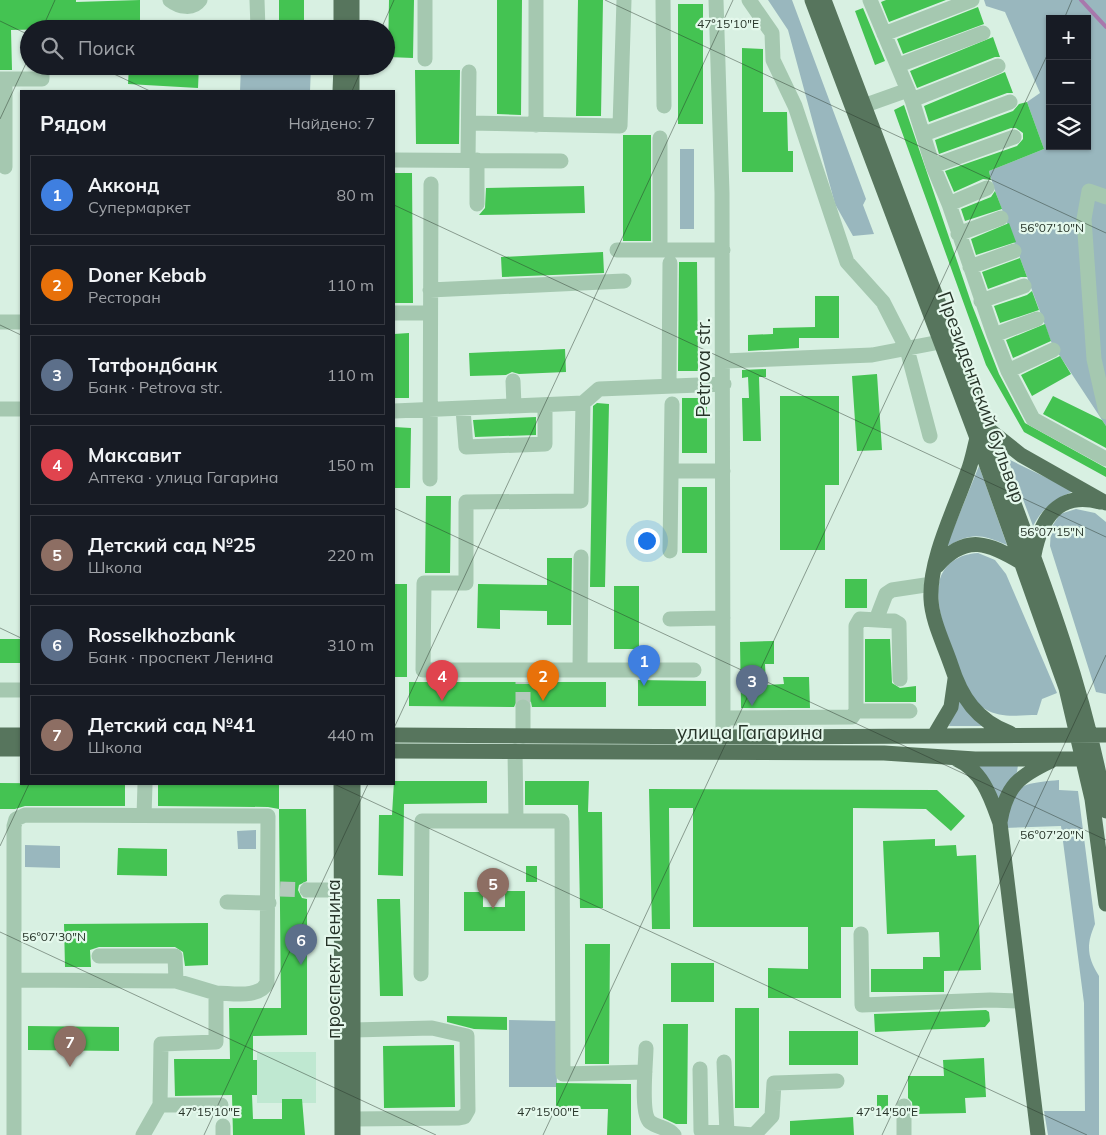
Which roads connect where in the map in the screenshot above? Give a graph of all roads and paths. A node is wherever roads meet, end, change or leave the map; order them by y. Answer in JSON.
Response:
{"nodes":[{"id":1,"x":170,"y":0,"type":"edge"},
{"id":2,"x":200,"y":0,"type":"edge"},
{"id":3,"x":257,"y":0,"type":"edge"},
{"id":4,"x":341,"y":0,"type":"edge"},
{"id":5,"x":352,"y":0,"type":"edge"},
{"id":6,"x":426,"y":0,"type":"edge"},
{"id":7,"x":536,"y":0,"type":"edge"},
{"id":8,"x":624,"y":0,"type":"edge"},
{"id":9,"x":663,"y":0,"type":"edge"},
{"id":10,"x":716,"y":0,"type":"edge"},
{"id":11,"x":749,"y":0,"type":"edge"},
{"id":12,"x":812,"y":0,"type":"edge"},
{"id":13,"x":824,"y":0,"type":"edge"},
{"id":14,"x":972,"y":0,"type":"edge"},
{"id":15,"x":872,"y":1,"type":"edge"},
{"id":16,"x":258,"y":20,"type":"edge"},
{"id":17,"x":341,"y":20,"type":"edge"},
{"id":18,"x":352,"y":20,"type":"edge"},
{"id":19,"x":983,"y":33,"type":"dead end"},
{"id":20,"x":884,"y":34,"type":"junction"},
{"id":21,"x":425,"y":59,"type":"dead end"},
{"id":22,"x":899,"y":64,"type":"junction"},
{"id":23,"x":998,"y":66,"type":"dead end"},
{"id":24,"x":469,"y":72,"type":"dead end"},
{"id":25,"x":42,"y":75,"type":"edge"},
{"id":26,"x":341,"y":75,"type":"edge"},
{"id":27,"x":352,"y":75,"type":"edge"},
{"id":28,"x":2,"y":79,"type":"edge"},
{"id":29,"x":340,"y":90,"type":"edge"},
{"id":30,"x":352,"y":90,"type":"edge"},
{"id":31,"x":910,"y":95,"type":"junction"},
{"id":32,"x":1010,"y":102,"type":"dead end"},
{"id":33,"x":664,"y":106,"type":"dead end"},
{"id":34,"x":863,"y":106,"type":"junction"},
{"id":35,"x":469,"y":123,"type":"junction"},
{"id":36,"x":536,"y":124,"type":"junction"},
{"id":37,"x":924,"y":134,"type":"junction"},
{"id":38,"x":1014,"y":137,"type":"dead end"},
{"id":39,"x":660,"y":138,"type":"dead end"},
{"id":40,"x":395,"y":160,"type":"edge"},
{"id":41,"x":472,"y":160,"type":"junction"},
{"id":42,"x":561,"y":160,"type":"dead end"},
{"id":43,"x":933,"y":166,"type":"junction"},
{"id":44,"x":5,"y":167,"type":"dead end"},
{"id":45,"x":430,"y":184,"type":"dead end"},
{"id":46,"x":987,"y":188,"type":"dead end"},
{"id":47,"x":1106,"y":198,"type":"edge"},
{"id":48,"x":477,"y":204,"type":"dead end"},
{"id":49,"x":949,"y":204,"type":"junction"},
{"id":50,"x":1001,"y":218,"type":"dead end"},
{"id":51,"x":958,"y":234,"type":"junction"},
{"id":52,"x":617,"y":250,"type":"dead end"},
{"id":53,"x":660,"y":250,"type":"junction"},
{"id":54,"x":723,"y":250,"type":"junction"},
{"id":55,"x":1014,"y":251,"type":"dead end"},
{"id":56,"x":670,"y":263,"type":"dead end"},
{"id":57,"x":970,"y":267,"type":"junction"},
{"id":58,"x":624,"y":281,"type":"dead end"},
{"id":59,"x":1024,"y":286,"type":"dead end"},
{"id":60,"x":430,"y":290,"type":"junction"},
{"id":61,"x":981,"y":301,"type":"junction"},
{"id":62,"x":395,"y":313,"type":"edge"},
{"id":63,"x":430,"y":313,"type":"junction"},
{"id":64,"x":1037,"y":319,"type":"dead end"},
{"id":65,"x":0,"y":322,"type":"edge"},
{"id":66,"x":20,"y":322,"type":"edge"},
{"id":67,"x":994,"y":335,"type":"junction"},
{"id":68,"x":940,"y":342,"type":"junction"},
{"id":69,"x":907,"y":349,"type":"junction"},
{"id":70,"x":1053,"y":350,"type":"dead end"},
{"id":71,"x":724,"y":361,"type":"junction"},
{"id":72,"x":1008,"y":371,"type":"junction"},
{"id":73,"x":513,"y":381,"type":"dead end"},
{"id":74,"x":724,"y":384,"type":"junction"},
{"id":75,"x":668,"y":385,"type":"junction"},
{"id":76,"x":582,"y":403,"type":"junction"},
{"id":77,"x":672,"y":404,"type":"dead end"},
{"id":78,"x":545,"y":405,"type":"junction"},
{"id":79,"x":514,"y":406,"type":"junction"},
{"id":80,"x":0,"y":409,"type":"edge"},
{"id":81,"x":20,"y":409,"type":"edge"},
{"id":82,"x":463,"y":409,"type":"junction"},
{"id":83,"x":395,"y":411,"type":"edge"},
{"id":84,"x":430,"y":411,"type":"junction"},
{"id":85,"x":1106,"y":412,"type":"edge"},
{"id":86,"x":981,"y":432,"type":"junction"},
{"id":87,"x":930,"y":436,"type":"dead end"},
{"id":88,"x":1106,"y":459,"type":"edge"},
{"id":89,"x":673,"y":471,"type":"junction"},
{"id":90,"x":723,"y":471,"type":"junction"},
{"id":91,"x":430,"y":479,"type":"dead end"},
{"id":92,"x":670,"y":552,"type":"dead end"},
{"id":93,"x":581,"y":557,"type":"dead end"},
{"id":94,"x":1028,"y":560,"type":"junction"},
{"id":95,"x":936,"y":567,"type":"junction"},
{"id":96,"x":932,"y":584,"type":"junction"},
{"id":97,"x":723,"y":618,"type":"junction"},
{"id":98,"x":670,"y":619,"type":"dead end"},
{"id":99,"x":876,"y":620,"type":"junction"},
{"id":100,"x":580,"y":670,"type":"junction"},
{"id":101,"x":694,"y":670,"type":"dead end"},
{"id":102,"x":900,"y":679,"type":"dead end"},
{"id":103,"x":955,"y":679,"type":"junction"},
{"id":104,"x":0,"y":690,"type":"edge"},
{"id":105,"x":20,"y":690,"type":"edge"},
{"id":106,"x":523,"y":707,"type":"tunnel mouth"},
{"id":107,"x":856,"y":710,"type":"junction"},
{"id":108,"x":910,"y":711,"type":"dead end"},
{"id":109,"x":723,"y":718,"type":"junction"},
{"id":110,"x":935,"y":734,"type":"junction"},
{"id":111,"x":0,"y":735,"type":"edge"},
{"id":112,"x":20,"y":735,"type":"edge"},
{"id":113,"x":395,"y":735,"type":"edge"},
{"id":114,"x":1106,"y":735,"type":"edge"},
{"id":115,"x":523,"y":736,"type":"junction"},
{"id":116,"x":1019,"y":736,"type":"junction"},
{"id":117,"x":723,"y":744,"type":"junction"},
{"id":118,"x":0,"y":749,"type":"edge"},
{"id":119,"x":20,"y":749,"type":"edge"},
{"id":120,"x":395,"y":751,"type":"edge"},
{"id":121,"x":515,"y":751,"type":"junction"},
{"id":122,"x":953,"y":758,"type":"junction"},
{"id":123,"x":1106,"y":758,"type":"edge"},
{"id":124,"x":1053,"y":760,"type":"junction"},
{"id":125,"x":145,"y":785,"type":"edge"},
{"id":126,"x":341,"y":785,"type":"edge"},
{"id":127,"x":353,"y":785,"type":"edge"},
{"id":128,"x":1101,"y":803,"type":"edge"},
{"id":129,"x":144,"y":816,"type":"junction"},
{"id":130,"x":516,"y":820,"type":"junction"},
{"id":131,"x":1000,"y":823,"type":"junction"},
{"id":132,"x":307,"y":890,"type":"tunnel mouth"},
{"id":133,"x":342,"y":890,"type":"junction"},
{"id":134,"x":273,"y":894,"type":"junction"},
{"id":135,"x":227,"y":902,"type":"dead end"},
{"id":136,"x":1106,"y":904,"type":"edge"},
{"id":137,"x":861,"y":934,"type":"dead end"},
{"id":138,"x":7,"y":945,"type":"edge"},
{"id":139,"x":99,"y":956,"type":"dead end"},
{"id":140,"x":422,"y":974,"type":"dead end"},
{"id":141,"x":14,"y":980,"type":"junction"},
{"id":142,"x":176,"y":981,"type":"junction"},
{"id":143,"x":216,"y":994,"type":"junction"},
{"id":144,"x":1021,"y":1000,"type":"junction"},
{"id":145,"x":353,"y":1030,"type":"junction"},
{"id":146,"x":646,"y":1048,"type":"dead end"},
{"id":147,"x":724,"y":1062,"type":"dead end"},
{"id":148,"x":700,"y":1069,"type":"dead end"},
{"id":149,"x":646,"y":1072,"type":"junction"},
{"id":150,"x":837,"y":1081,"type":"dead end"},
{"id":151,"x":7,"y":1093,"type":"edge"},
{"id":152,"x":160,"y":1105,"type":"junction"},
{"id":153,"x":221,"y":1105,"type":"dead end"},
{"id":154,"x":904,"y":1106,"type":"dead end"},
{"id":155,"x":353,"y":1119,"type":"junction"},
{"id":156,"x":727,"y":1133,"type":"junction"},
{"id":157,"x":14,"y":1135,"type":"edge"},
{"id":158,"x":143,"y":1135,"type":"edge"},
{"id":159,"x":342,"y":1135,"type":"edge"},
{"id":160,"x":353,"y":1135,"type":"edge"},
{"id":161,"x":674,"y":1135,"type":"edge"},
{"id":162,"x":754,"y":1135,"type":"edge"},
{"id":163,"x":904,"y":1135,"type":"edge"},
{"id":164,"x":1038,"y":1135,"type":"edge"}],
"edges":[{"from":1,"to":2,"type":"street"},
{"from":3,"to":16,"type":"street"},
{"from":4,"to":17,"type":"main road"},
{"from":5,"to":18,"type":"main road"},
{"from":6,"to":21,"type":"street"},
{"from":7,"to":36,"type":"street"},
{"from":8,"to":36,"type":"street"},
{"from":9,"to":33,"type":"street"},
{"from":10,"to":54,"type":"street","name":"Petrova str."},
{"from":11,"to":69,"type":"street"},
{"from":12,"to":68,"type":"main road","name":"Президентский бульвар"},
{"from":13,"to":34,"type":"main road","name":"Президентский бульвар"},
{"from":14,"to":20,"type":"street"},
{"from":15,"to":20,"type":"street"},
{"from":19,"to":22,"type":"street"},
{"from":20,"to":22,"type":"street"},
{"from":22,"to":31,"type":"street"},
{"from":23,"to":31,"type":"street"},
{"from":24,"to":35,"type":"street"},
{"from":25,"to":28,"type":"street"},
{"from":26,"to":29,"type":"main road"},
{"from":27,"to":30,"type":"main road"},
{"from":28,"to":44,"type":"street"},
{"from":31,"to":34,"type":"street"},
{"from":31,"to":37,"type":"street"},
{"from":32,"to":37,"type":"street"},
{"from":34,"to":86,"type":"main road","name":"Президентский бульвар"},
{"from":35,"to":36,"type":"street"},
{"from":35,"to":41,"type":"street"},
{"from":37,"to":43,"type":"street"},
{"from":38,"to":43,"type":"street"},
{"from":39,"to":53,"type":"street"},
{"from":40,"to":41,"type":"street"},
{"from":41,"to":42,"type":"street"},
{"from":41,"to":48,"type":"street"},
{"from":43,"to":49,"type":"street"},
{"from":45,"to":60,"type":"street"},
{"from":46,"to":49,"type":"street"},
{"from":47,"to":85,"type":"street"},
{"from":49,"to":51,"type":"street"},
{"from":50,"to":51,"type":"street"},
{"from":51,"to":57,"type":"street"},
{"from":52,"to":53,"type":"street"},
{"from":53,"to":54,"type":"street"},
{"from":54,"to":71,"type":"street","name":"Petrova str."},
{"from":55,"to":57,"type":"street"},
{"from":56,"to":75,"type":"street"},
{"from":57,"to":61,"type":"street"},
{"from":58,"to":60,"type":"street"},
{"from":59,"to":61,"type":"street"},
{"from":60,"to":63,"type":"street"},
{"from":61,"to":67,"type":"street"},
{"from":62,"to":63,"type":"street"},
{"from":63,"to":84,"type":"street"},
{"from":64,"to":67,"type":"street"},
{"from":65,"to":66,"type":"street"},
{"from":67,"to":72,"type":"street"},
{"from":68,"to":69,"type":"street"},
{"from":68,"to":86,"type":"main road","name":"Президентский бульвар"},
{"from":69,"to":71,"type":"street"},
{"from":69,"to":87,"type":"street"},
{"from":70,"to":72,"type":"street"},
{"from":71,"to":74,"type":"street","name":"Petrova str."},
{"from":72,"to":88,"type":"street"},
{"from":73,"to":79,"type":"street"},
{"from":74,"to":75,"type":"street"},
{"from":74,"to":90,"type":"street","name":"Petrova str."},
{"from":75,"to":76,"type":"street"},
{"from":76,"to":78,"type":"street"},
{"from":76,"to":100,"type":"street"},
{"from":77,"to":89,"type":"street"},
{"from":78,"to":79,"type":"street"},
{"from":78,"to":82,"type":"street"},
{"from":79,"to":82,"type":"street"},
{"from":80,"to":81,"type":"street"},
{"from":82,"to":84,"type":"street"},
{"from":83,"to":84,"type":"street"},
{"from":84,"to":91,"type":"street"},
{"from":86,"to":94,"type":"main road","name":"Президентский бульвар"},
{"from":86,"to":94,"type":"main road"},
{"from":86,"to":95,"type":"main road"},
{"from":89,"to":90,"type":"street"},
{"from":89,"to":92,"type":"street"},
{"from":90,"to":97,"type":"street","name":"Petrova str."},
{"from":93,"to":100,"type":"street"},
{"from":94,"to":95,"type":"main road"},
{"from":94,"to":128,"type":"main road","name":"Президентский бульвар"},
{"from":95,"to":96,"type":"main road"},
{"from":96,"to":99,"type":"street"},
{"from":96,"to":103,"type":"main road"},
{"from":97,"to":98,"type":"street"},
{"from":97,"to":109,"type":"street","name":"Petrova str."},
{"from":99,"to":102,"type":"street"},
{"from":99,"to":107,"type":"street"},
{"from":100,"to":101,"type":"street"},
{"from":103,"to":110,"type":"main road"},
{"from":103,"to":116,"type":"main road"},
{"from":104,"to":105,"type":"street"},
{"from":106,"to":115,"type":"street"},
{"from":107,"to":108,"type":"street"},
{"from":107,"to":109,"type":"street"},
{"from":109,"to":117,"type":"street","name":"Petrova str."},
{"from":110,"to":116,"type":"main road","name":"улица Гагарина"},
{"from":110,"to":117,"type":"main road","name":"улица Гагарина"},
{"from":111,"to":112,"type":"main road"},
{"from":113,"to":115,"type":"main road","name":"улица Гагарина"},
{"from":114,"to":116,"type":"main road","name":"улица Гагарина"},
{"from":115,"to":117,"type":"main road","name":"улица Гагарина"},
{"from":117,"to":121,"type":"main road","name":"улица Гагарина"},
{"from":117,"to":122,"type":"main road","name":"улица Гагарина"},
{"from":118,"to":119,"type":"main road"},
{"from":120,"to":121,"type":"main road","name":"улица Гагарина"},
{"from":121,"to":130,"type":"street"},
{"from":122,"to":124,"type":"main road","name":"улица Гагарина"},
{"from":122,"to":131,"type":"main road"},
{"from":123,"to":124,"type":"main road","name":"улица Гагарина"},
{"from":124,"to":131,"type":"main road"},
{"from":125,"to":129,"type":"street"},
{"from":126,"to":133,"type":"main road","name":"проспект Ленина"},
{"from":127,"to":145,"type":"main road","name":"проспект Ленина"},
{"from":128,"to":136,"type":"main road","name":"Президентский бульвар"},
{"from":129,"to":134,"type":"street"},
{"from":129,"to":138,"type":"street"},
{"from":130,"to":140,"type":"street"},
{"from":130,"to":149,"type":"street"},
{"from":131,"to":144,"type":"main road"},
{"from":132,"to":133,"type":"street"},
{"from":133,"to":159,"type":"main road","name":"проспект Ленина"},
{"from":134,"to":135,"type":"street"},
{"from":134,"to":143,"type":"street"},
{"from":137,"to":144,"type":"street"},
{"from":138,"to":141,"type":"street"},
{"from":139,"to":142,"type":"street"},
{"from":141,"to":142,"type":"street"},
{"from":141,"to":151,"type":"street"},
{"from":142,"to":143,"type":"street"},
{"from":143,"to":152,"type":"street"},
{"from":144,"to":164,"type":"main road"},
{"from":145,"to":155,"type":"main road","name":"проспект Ленина"},
{"from":145,"to":155,"type":"street"},
{"from":146,"to":149,"type":"street"},
{"from":147,"to":156,"type":"street"},
{"from":148,"to":156,"type":"street"},
{"from":149,"to":161,"type":"street"},
{"from":150,"to":162,"type":"street"},
{"from":151,"to":157,"type":"street"},
{"from":152,"to":153,"type":"street"},
{"from":152,"to":158,"type":"street"},
{"from":154,"to":163,"type":"street"},
{"from":155,"to":160,"type":"main road","name":"проспект Ленина"},
{"from":156,"to":162,"type":"street"}]}
